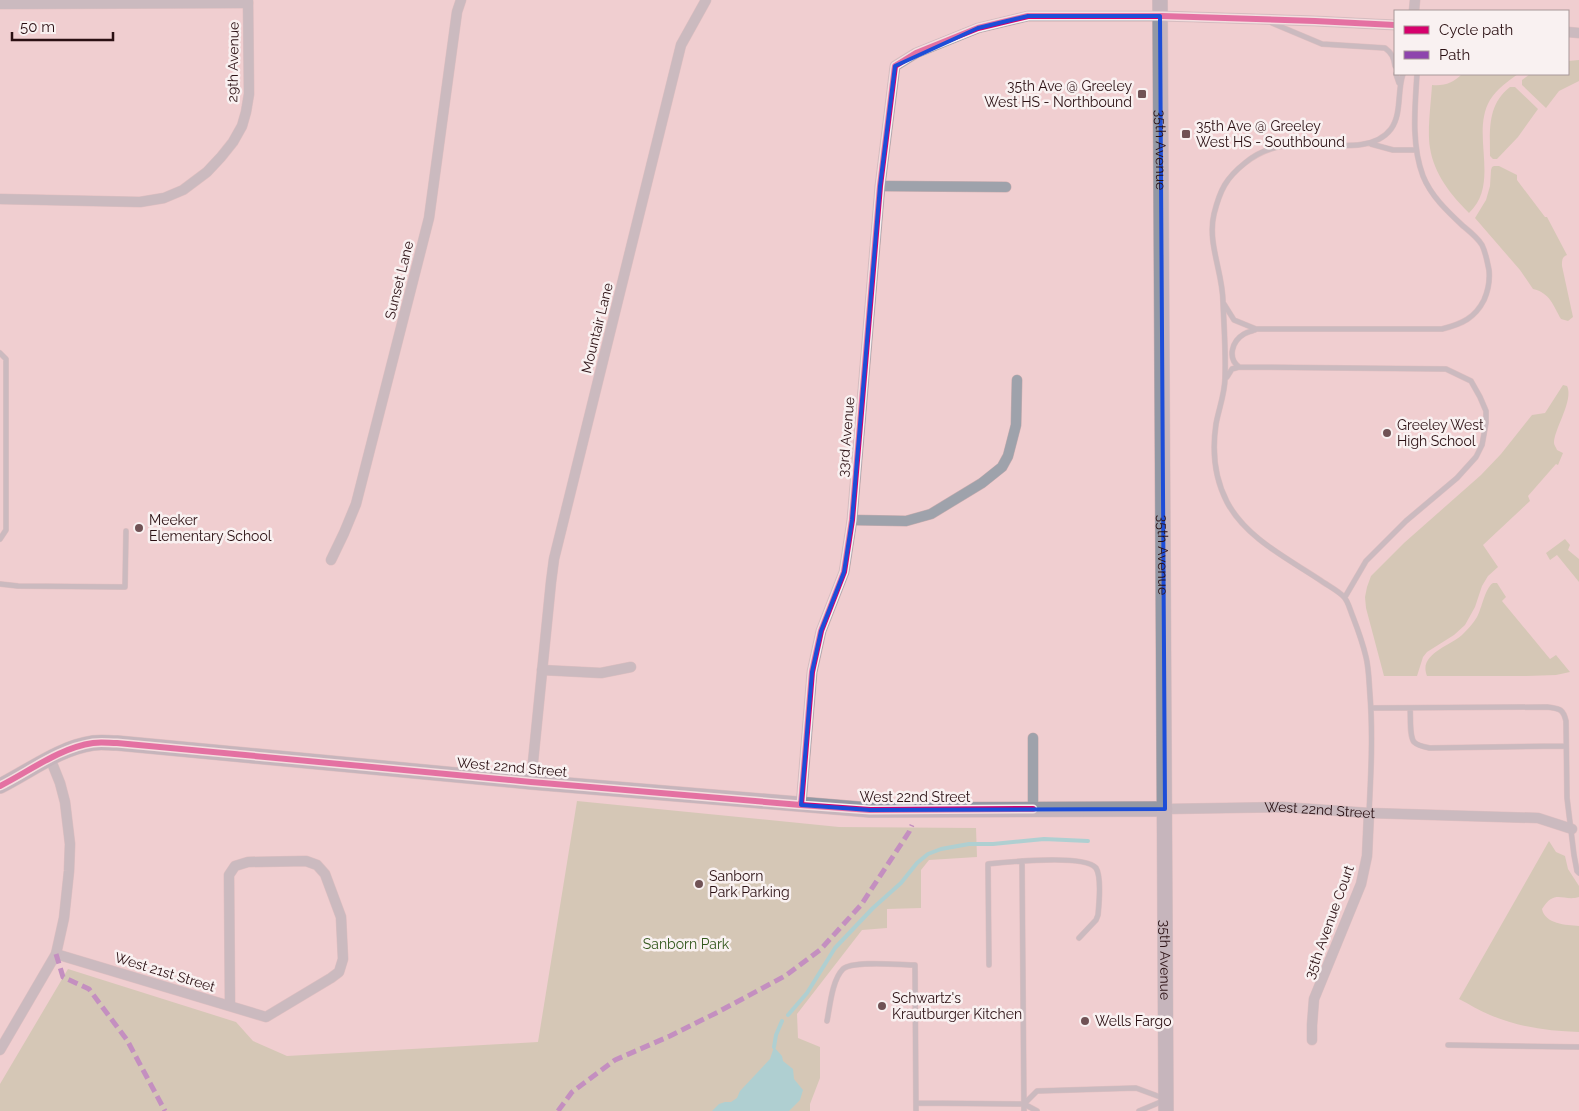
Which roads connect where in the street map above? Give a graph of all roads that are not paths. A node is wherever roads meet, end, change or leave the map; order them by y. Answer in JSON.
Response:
{"nodes":[{"id":1,"x":461,"y":0,"type":"edge"},
{"id":2,"x":706,"y":0,"type":"edge"},
{"id":3,"x":1160,"y":0,"type":"edge"},
{"id":4,"x":248,"y":2,"type":"edge"},
{"id":5,"x":0,"y":4,"type":"edge"},
{"id":6,"x":1160,"y":16,"type":"junction"},
{"id":7,"x":1265,"y":20,"type":"junction"},
{"id":8,"x":1394,"y":25,"type":"edge"},
{"id":9,"x":1394,"y":59,"type":"edge"},
{"id":10,"x":1396,"y":75,"type":"edge"},
{"id":11,"x":1402,"y":75,"type":"edge"},
{"id":12,"x":1417,"y":75,"type":"edge"},
{"id":13,"x":1400,"y":83,"type":"junction"},
{"id":14,"x":1371,"y":144,"type":"junction"},
{"id":15,"x":1416,"y":150,"type":"junction"},
{"id":16,"x":880,"y":186,"type":"junction"},
{"id":17,"x":1006,"y":187,"type":"dead end"},
{"id":18,"x":0,"y":199,"type":"edge"},
{"id":19,"x":1224,"y":304,"type":"junction"},
{"id":20,"x":1256,"y":329,"type":"junction"},
{"id":21,"x":0,"y":353,"type":"edge"},
{"id":22,"x":1239,"y":367,"type":"junction"},
{"id":23,"x":1017,"y":380,"type":"dead end"},
{"id":24,"x":1225,"y":380,"type":"junction"},
{"id":25,"x":852,"y":520,"type":"junction"},
{"id":26,"x":126,"y":531,"type":"dead end"},
{"id":27,"x":0,"y":538,"type":"edge"},
{"id":28,"x":331,"y":560,"type":"dead end"},
{"id":29,"x":0,"y":584,"type":"edge"},
{"id":30,"x":1345,"y":597,"type":"junction"},
{"id":31,"x":631,"y":667,"type":"dead end"},
{"id":32,"x":542,"y":670,"type":"junction"},
{"id":33,"x":1371,"y":708,"type":"junction"},
{"id":34,"x":1410,"y":708,"type":"junction"},
{"id":35,"x":1032,"y":738,"type":"dead end"},
{"id":36,"x":1566,"y":746,"type":"junction"},
{"id":37,"x":50,"y":758,"type":"junction"},
{"id":38,"x":531,"y":782,"type":"junction"},
{"id":39,"x":0,"y":786,"type":"edge"},
{"id":40,"x":801,"y":805,"type":"junction"},
{"id":41,"x":1165,"y":809,"type":"junction"},
{"id":42,"x":1033,"y":810,"type":"junction"},
{"id":43,"x":1369,"y":813,"type":"junction"},
{"id":44,"x":1575,"y":831,"type":"edge"},
{"id":45,"x":1022,"y":861,"type":"junction"},
{"id":46,"x":1579,"y":873,"type":"edge"},
{"id":47,"x":1079,"y":938,"type":"dead end"},
{"id":48,"x":56,"y":954,"type":"junction"},
{"id":49,"x":989,"y":965,"type":"dead end"},
{"id":50,"x":230,"y":1006,"type":"junction"},
{"id":51,"x":827,"y":1021,"type":"dead end"},
{"id":52,"x":1312,"y":1040,"type":"dead end"},
{"id":53,"x":1448,"y":1044,"type":"dead end"},
{"id":54,"x":1579,"y":1047,"type":"edge"},
{"id":55,"x":0,"y":1050,"type":"edge"},
{"id":56,"x":916,"y":1103,"type":"junction"},
{"id":57,"x":1024,"y":1104,"type":"junction"},
{"id":58,"x":1166,"y":1105,"type":"edge"},
{"id":59,"x":916,"y":1111,"type":"edge"},
{"id":60,"x":1024,"y":1111,"type":"edge"},
{"id":61,"x":1037,"y":1111,"type":"edge"},
{"id":62,"x":1139,"y":1111,"type":"edge"}],
"edges":[{"from":1,"to":28,"type":"street","name":"Sunset Lane"},
{"from":2,"to":32,"type":"street","name":"Mountair Lane"},
{"from":3,"to":6,"type":"street","name":"35th Avenue"},
{"from":4,"to":5,"type":"street"},
{"from":4,"to":18,"type":"street","name":"29th Avenue"},
{"from":6,"to":7,"type":"street"},
{"from":6,"to":16,"type":"street","name":"33rd Avenue"},
{"from":6,"to":41,"type":"street","name":"35th Avenue"},
{"from":7,"to":8,"type":"street"},
{"from":7,"to":9,"type":"lane"},
{"from":10,"to":13,"type":"lane"},
{"from":11,"to":13,"type":"lane"},
{"from":12,"to":15,"type":"lane"},
{"from":13,"to":14,"type":"lane"},
{"from":14,"to":15,"type":"lane"},
{"from":14,"to":19,"type":"lane"},
{"from":15,"to":20,"type":"lane"},
{"from":16,"to":17,"type":"street"},
{"from":16,"to":25,"type":"street","name":"33rd Avenue"},
{"from":19,"to":20,"type":"lane"},
{"from":19,"to":24,"type":"lane"},
{"from":20,"to":22,"type":"lane"},
{"from":21,"to":27,"type":"lane"},
{"from":22,"to":24,"type":"lane"},
{"from":22,"to":30,"type":"lane"},
{"from":23,"to":25,"type":"street"},
{"from":24,"to":30,"type":"lane"},
{"from":25,"to":40,"type":"street","name":"33rd Avenue"},
{"from":26,"to":29,"type":"lane"},
{"from":30,"to":33,"type":"lane"},
{"from":31,"to":32,"type":"street"},
{"from":32,"to":38,"type":"street","name":"Mountair Lane"},
{"from":33,"to":34,"type":"lane"},
{"from":33,"to":43,"type":"lane"},
{"from":34,"to":36,"type":"lane"},
{"from":34,"to":36,"type":"lane"},
{"from":35,"to":42,"type":"street"},
{"from":36,"to":44,"type":"lane"},
{"from":37,"to":38,"type":"street","name":"West 22nd Street"},
{"from":37,"to":39,"type":"street","name":"West 22nd Street"},
{"from":37,"to":48,"type":"street"},
{"from":38,"to":40,"type":"street","name":"West 22nd Street"},
{"from":40,"to":42,"type":"street","name":"West 22nd Street"},
{"from":41,"to":42,"type":"street","name":"West 22nd Street"},
{"from":41,"to":43,"type":"street","name":"West 22nd Street"},
{"from":41,"to":58,"type":"street","name":"35th Avenue"},
{"from":43,"to":44,"type":"street","name":"West 22nd Street"},
{"from":43,"to":52,"type":"street","name":"35th Avenue Court"},
{"from":44,"to":46,"type":"lane"},
{"from":45,"to":47,"type":"lane"},
{"from":45,"to":49,"type":"lane"},
{"from":45,"to":57,"type":"lane"},
{"from":48,"to":50,"type":"street","name":"West 21st Street"},
{"from":48,"to":55,"type":"street"},
{"from":50,"to":50,"type":"street","name":"West 21st Street"},
{"from":51,"to":56,"type":"lane"},
{"from":53,"to":54,"type":"lane"},
{"from":56,"to":57,"type":"lane"},
{"from":56,"to":59,"type":"lane"},
{"from":57,"to":58,"type":"lane"},
{"from":57,"to":60,"type":"lane"},
{"from":57,"to":61,"type":"lane"},
{"from":58,"to":62,"type":"lane"}]}
